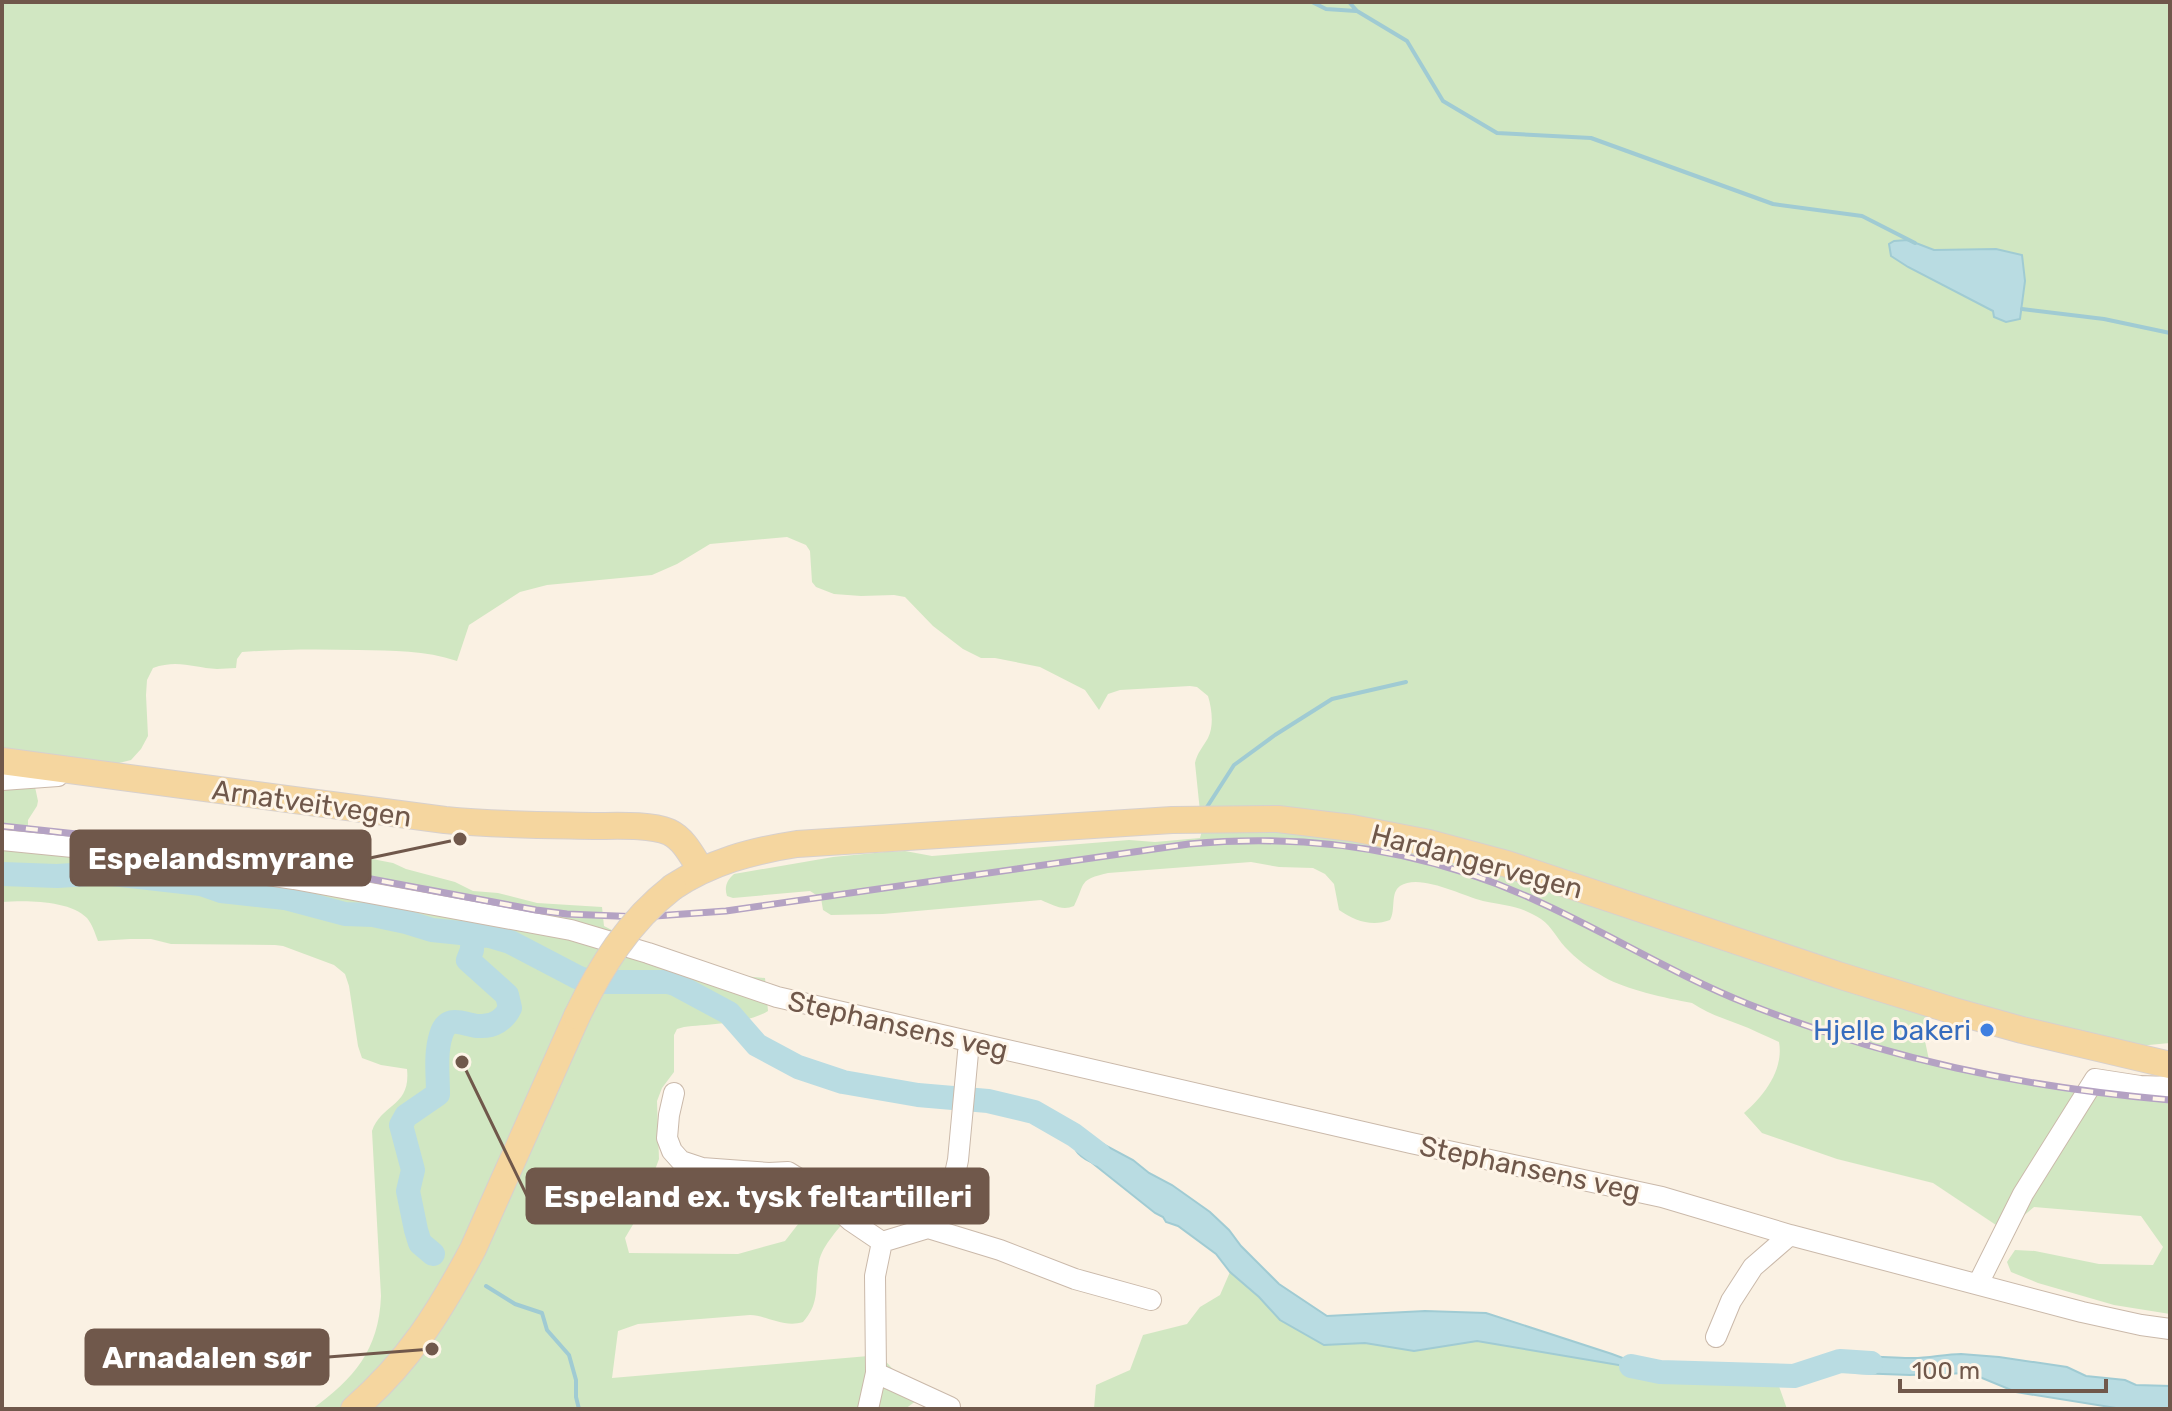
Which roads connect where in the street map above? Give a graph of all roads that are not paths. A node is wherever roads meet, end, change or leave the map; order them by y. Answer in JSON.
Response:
{"nodes":[{"id":1,"x":2,"y":761,"type":"edge"},
{"id":2,"x":86,"y":773,"type":"junction"},
{"id":3,"x":2,"y":780,"type":"edge"},
{"id":4,"x":2,"y":840,"type":"edge"},
{"id":5,"x":701,"y":870,"type":"junction"},
{"id":6,"x":969,"y":1042,"type":"junction"},
{"id":7,"x":2170,"y":1065,"type":"edge"},
{"id":8,"x":2170,"y":1087,"type":"edge"},
{"id":9,"x":674,"y":1093,"type":"dead end"},
{"id":10,"x":928,"y":1228,"type":"junction"},
{"id":11,"x":1790,"y":1235,"type":"junction"},
{"id":12,"x":882,"y":1242,"type":"junction"},
{"id":13,"x":1978,"y":1284,"type":"junction"},
{"id":14,"x":1151,"y":1300,"type":"dead end"},
{"id":15,"x":2170,"y":1329,"type":"edge"},
{"id":16,"x":1716,"y":1337,"type":"dead end"},
{"id":17,"x":876,"y":1373,"type":"junction"},
{"id":18,"x":354,"y":1409,"type":"edge"},
{"id":19,"x":868,"y":1409,"type":"edge"},
{"id":20,"x":950,"y":1409,"type":"edge"}],
"edges":[{"from":1,"to":2,"type":"main road","name":"Arnatveitvegen"},
{"from":2,"to":3,"type":"street"},
{"from":2,"to":5,"type":"main road","name":"Arnatveitvegen"},
{"from":4,"to":6,"type":"street","name":"Stephansens veg"},
{"from":5,"to":7,"type":"main road","name":"Hardangervegen"},
{"from":5,"to":18,"type":"main road","name":"Hardangervegen","bridge":true},
{"from":6,"to":10,"type":"street"},
{"from":6,"to":11,"type":"street","name":"Stephansens veg"},
{"from":8,"to":13,"type":"street"},
{"from":9,"to":12,"type":"street"},
{"from":10,"to":12,"type":"street"},
{"from":10,"to":14,"type":"street"},
{"from":11,"to":13,"type":"street","name":"Stephansens veg"},
{"from":11,"to":16,"type":"street"},
{"from":12,"to":17,"type":"street"},
{"from":13,"to":15,"type":"street","name":"Stephansens veg"},
{"from":17,"to":19,"type":"street"},
{"from":17,"to":20,"type":"street"}]}
